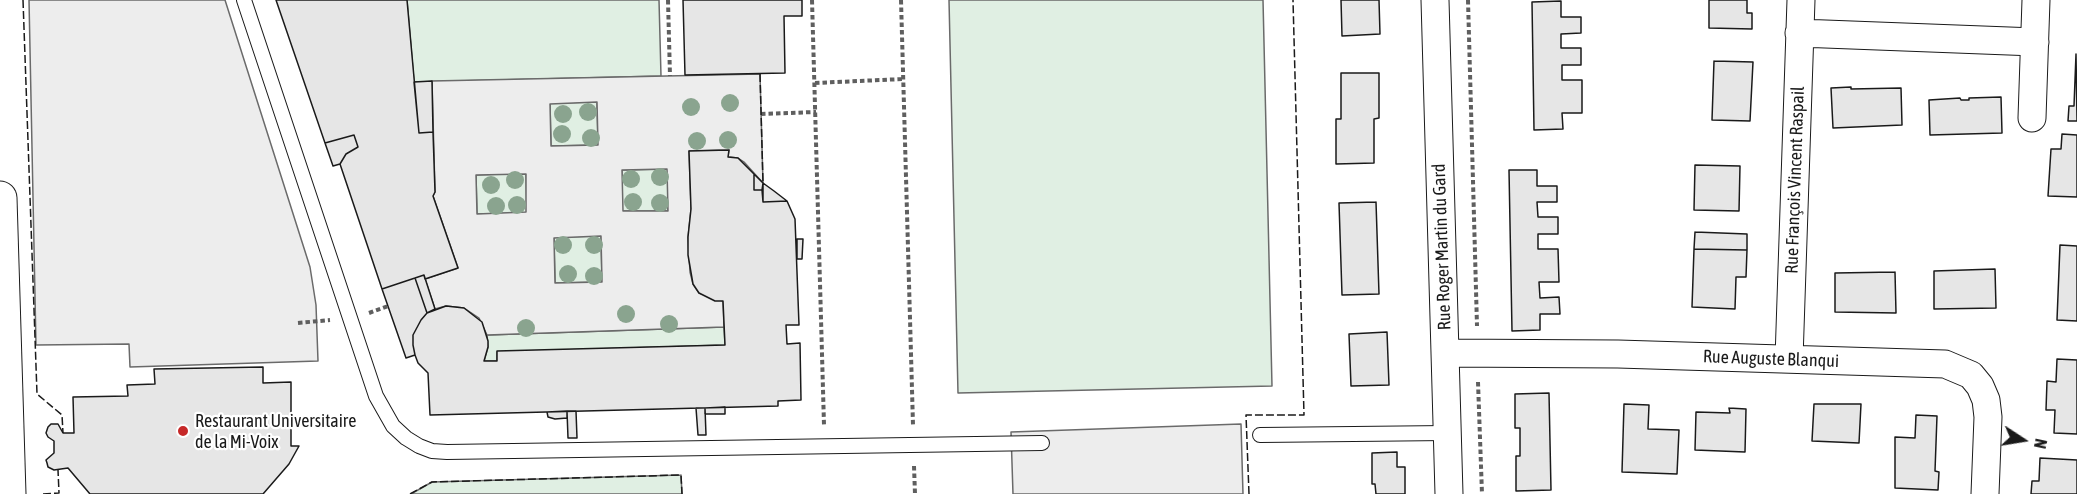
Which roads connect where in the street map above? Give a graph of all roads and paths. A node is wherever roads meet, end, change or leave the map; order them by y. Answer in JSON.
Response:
{"nodes":[{"id":1,"x":244,"y":0,"type":"edge"},
{"id":2,"x":668,"y":0,"type":"edge"},
{"id":3,"x":813,"y":0,"type":"edge"},
{"id":4,"x":901,"y":0,"type":"edge"},
{"id":5,"x":1435,"y":0,"type":"edge"},
{"id":6,"x":1468,"y":0,"type":"edge"},
{"id":7,"x":1801,"y":0,"type":"edge"},
{"id":8,"x":2036,"y":0,"type":"edge"},
{"id":9,"x":1799,"y":33,"type":"junction"},
{"id":10,"x":2035,"y":42,"type":"junction"},
{"id":11,"x":670,"y":76,"type":"dead end"},
{"id":12,"x":903,"y":79,"type":"junction"},
{"id":13,"x":815,"y":83,"type":"junction"},
{"id":14,"x":816,"y":112,"type":"junction"},
{"id":15,"x":761,"y":114,"type":"dead end"},
{"id":16,"x":2032,"y":118,"type":"dead end"},
{"id":17,"x":0,"y":198,"type":"edge"},
{"id":18,"x":1445,"y":353,"type":"junction"},
{"id":19,"x":1478,"y":353,"type":"junction"},
{"id":20,"x":1789,"y":359,"type":"junction"},
{"id":21,"x":1447,"y":433,"type":"junction"},
{"id":22,"x":1260,"y":435,"type":"dead end"},
{"id":23,"x":1042,"y":443,"type":"dead end"},
{"id":24,"x":914,"y":445,"type":"junction"},
{"id":25,"x":825,"y":448,"type":"junction"},
{"id":26,"x":9,"y":494,"type":"edge"},
{"id":27,"x":915,"y":494,"type":"edge"},
{"id":28,"x":1449,"y":494,"type":"edge"},
{"id":29,"x":1482,"y":494,"type":"edge"},
{"id":30,"x":1985,"y":494,"type":"edge"}],
"edges":[{"from":1,"to":25,"type":"lane"},
{"from":2,"to":11,"type":"path"},
{"from":3,"to":13,"type":"path"},
{"from":4,"to":12,"type":"path"},
{"from":5,"to":18,"type":"street","name":"Rue Roger Martin du Gard"},
{"from":6,"to":19,"type":"path"},
{"from":7,"to":9,"type":"street","name":"Rue François Vincent Raspail"},
{"from":8,"to":10,"type":"street"},
{"from":9,"to":10,"type":"street"},
{"from":9,"to":20,"type":"street","name":"Rue François Vincent Raspail"},
{"from":10,"to":16,"type":"street"},
{"from":12,"to":13,"type":"path"},
{"from":12,"to":24,"type":"path"},
{"from":13,"to":14,"type":"path"},
{"from":14,"to":15,"type":"path"},
{"from":14,"to":25,"type":"path"},
{"from":17,"to":26,"type":"street"},
{"from":18,"to":19,"type":"street","name":"Rue Auguste Blanqui"},
{"from":18,"to":21,"type":"street","name":"Rue Roger Martin du Gard"},
{"from":19,"to":20,"type":"street","name":"Rue Auguste Blanqui"},
{"from":19,"to":29,"type":"path"},
{"from":20,"to":30,"type":"street","name":"Rue Auguste Blanqui"},
{"from":21,"to":22,"type":"lane"},
{"from":21,"to":28,"type":"street","name":"Rue Roger Martin du Gard"},
{"from":23,"to":24,"type":"lane"},
{"from":24,"to":25,"type":"lane"},
{"from":24,"to":27,"type":"path"}]}
